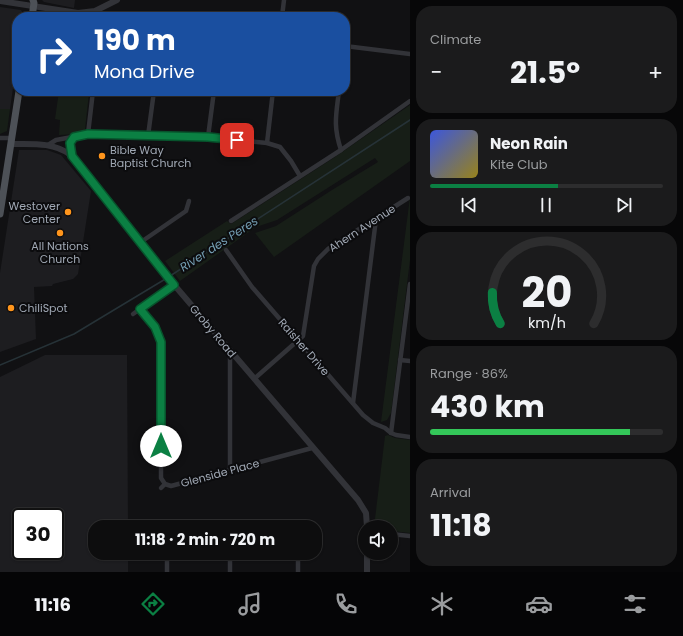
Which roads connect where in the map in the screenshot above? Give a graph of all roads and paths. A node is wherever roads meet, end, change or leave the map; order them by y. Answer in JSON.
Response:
{"nodes":[{"id":1,"x":117,"y":0,"type":"edge"},
{"id":2,"x":284,"y":0,"type":"edge"},
{"id":3,"x":0,"y":1,"type":"edge"},
{"id":4,"x":34,"y":2,"type":"edge"},
{"id":5,"x":33,"y":12,"type":"edge"},
{"id":6,"x":70,"y":12,"type":"edge"},
{"id":7,"x":89,"y":12,"type":"edge"},
{"id":8,"x":283,"y":12,"type":"edge"},
{"id":9,"x":350,"y":47,"type":"edge"},
{"id":10,"x":410,"y":54,"type":"edge"},
{"id":11,"x":19,"y":96,"type":"edge"},
{"id":12,"x":92,"y":96,"type":"edge"},
{"id":13,"x":153,"y":96,"type":"edge"},
{"id":14,"x":213,"y":96,"type":"edge"},
{"id":15,"x":272,"y":96,"type":"edge"},
{"id":16,"x":338,"y":96,"type":"edge"},
{"id":17,"x":410,"y":101,"type":"edge"},
{"id":18,"x":88,"y":134,"type":"junction"},
{"id":19,"x":148,"y":136,"type":"junction"},
{"id":20,"x":74,"y":137,"type":"junction"},
{"id":21,"x":208,"y":137,"type":"junction"},
{"id":22,"x":0,"y":138,"type":"edge"},
{"id":23,"x":12,"y":141,"type":"junction"},
{"id":24,"x":267,"y":143,"type":"junction"},
{"id":25,"x":48,"y":145,"type":"junction"},
{"id":26,"x":341,"y":150,"type":"junction"},
{"id":27,"x":72,"y":156,"type":"junction"},
{"id":28,"x":300,"y":176,"type":"junction"},
{"id":29,"x":408,"y":198,"type":"dead end"},
{"id":30,"x":189,"y":201,"type":"dead end"},
{"id":31,"x":0,"y":214,"type":"edge"},
{"id":32,"x":376,"y":219,"type":"junction"},
{"id":33,"x":231,"y":222,"type":"dead end"},
{"id":34,"x":141,"y":242,"type":"junction"},
{"id":35,"x":226,"y":250,"type":"dead end"},
{"id":36,"x":173,"y":283,"type":"junction"},
{"id":37,"x":410,"y":284,"type":"edge"},
{"id":38,"x":409,"y":293,"type":"edge"},
{"id":39,"x":140,"y":309,"type":"junction"},
{"id":40,"x":133,"y":314,"type":"dead end"},
{"id":41,"x":299,"y":341,"type":"junction"},
{"id":42,"x":230,"y":350,"type":"junction"},
{"id":43,"x":400,"y":360,"type":"junction"},
{"id":44,"x":410,"y":361,"type":"edge"},
{"id":45,"x":254,"y":379,"type":"junction"},
{"id":46,"x":353,"y":403,"type":"junction"},
{"id":47,"x":391,"y":433,"type":"junction"},
{"id":48,"x":410,"y":437,"type":"edge"},
{"id":49,"x":312,"y":448,"type":"junction"},
{"id":50,"x":230,"y":470,"type":"junction"},
{"id":51,"x":165,"y":484,"type":"junction"},
{"id":52,"x":160,"y":488,"type":"dead end"},
{"id":53,"x":366,"y":520,"type":"edge"},
{"id":54,"x":398,"y":535,"type":"edge"},
{"id":55,"x":410,"y":536,"type":"edge"},
{"id":56,"x":167,"y":560,"type":"edge"},
{"id":57,"x":230,"y":560,"type":"edge"},
{"id":58,"x":298,"y":560,"type":"edge"},
{"id":59,"x":367,"y":560,"type":"edge"},
{"id":60,"x":167,"y":572,"type":"edge"},
{"id":61,"x":230,"y":572,"type":"edge"},
{"id":62,"x":298,"y":572,"type":"edge"},
{"id":63,"x":367,"y":572,"type":"edge"}],
"edges":[{"from":1,"to":7,"type":"street"},
{"from":2,"to":8,"type":"street"},
{"from":3,"to":4,"type":"street"},
{"from":4,"to":5,"type":"main road"},
{"from":4,"to":6,"type":"street"},
{"from":9,"to":10,"type":"street"},
{"from":11,"to":23,"type":"main road"},
{"from":12,"to":18,"type":"street"},
{"from":13,"to":19,"type":"street"},
{"from":14,"to":21,"type":"street"},
{"from":15,"to":24,"type":"street"},
{"from":16,"to":26,"type":"street"},
{"from":17,"to":26,"type":"street"},
{"from":18,"to":19,"type":"street"},
{"from":18,"to":20,"type":"street"},
{"from":19,"to":21,"type":"street"},
{"from":20,"to":25,"type":"street"},
{"from":20,"to":27,"type":"street"},
{"from":21,"to":24,"type":"street"},
{"from":22,"to":23,"type":"street"},
{"from":23,"to":25,"type":"street","name":"Groby Road"},
{"from":23,"to":31,"type":"main road"},
{"from":24,"to":28,"type":"street"},
{"from":25,"to":27,"type":"street","name":"Groby Road"},
{"from":26,"to":28,"type":"street"},
{"from":27,"to":34,"type":"street","name":"Groby Road"},
{"from":28,"to":33,"type":"street"},
{"from":29,"to":32,"type":"street","name":"Ahern Avenue"},
{"from":30,"to":34,"type":"street"},
{"from":32,"to":41,"type":"street","name":"Ahern Avenue"},
{"from":32,"to":46,"type":"street"},
{"from":34,"to":36,"type":"street","name":"Groby Road"},
{"from":35,"to":41,"type":"street","name":"Raisher Drive"},
{"from":36,"to":39,"type":"street"},
{"from":36,"to":42,"type":"street","name":"Groby Road"},
{"from":37,"to":38,"type":"street"},
{"from":38,"to":43,"type":"street"},
{"from":39,"to":40,"type":"street"},
{"from":39,"to":51,"type":"street","name":"Glenside Place"},
{"from":41,"to":45,"type":"street"},
{"from":41,"to":46,"type":"street","name":"Raisher Drive"},
{"from":42,"to":45,"type":"street","name":"Groby Road"},
{"from":42,"to":50,"type":"street"},
{"from":43,"to":44,"type":"street"},
{"from":43,"to":47,"type":"street"},
{"from":45,"to":49,"type":"street","name":"Groby Road"},
{"from":46,"to":47,"type":"street","name":"Raisher Drive"},
{"from":47,"to":48,"type":"street","name":"Raisher Drive"},
{"from":49,"to":50,"type":"street","name":"Glenside Place"},
{"from":49,"to":53,"type":"street","name":"Groby Road"},
{"from":50,"to":51,"type":"street","name":"Glenside Place"},
{"from":51,"to":52,"type":"street"},
{"from":54,"to":55,"type":"street"},
{"from":56,"to":60,"type":"street"},
{"from":57,"to":61,"type":"street"},
{"from":58,"to":62,"type":"street"},
{"from":59,"to":63,"type":"street"}]}
